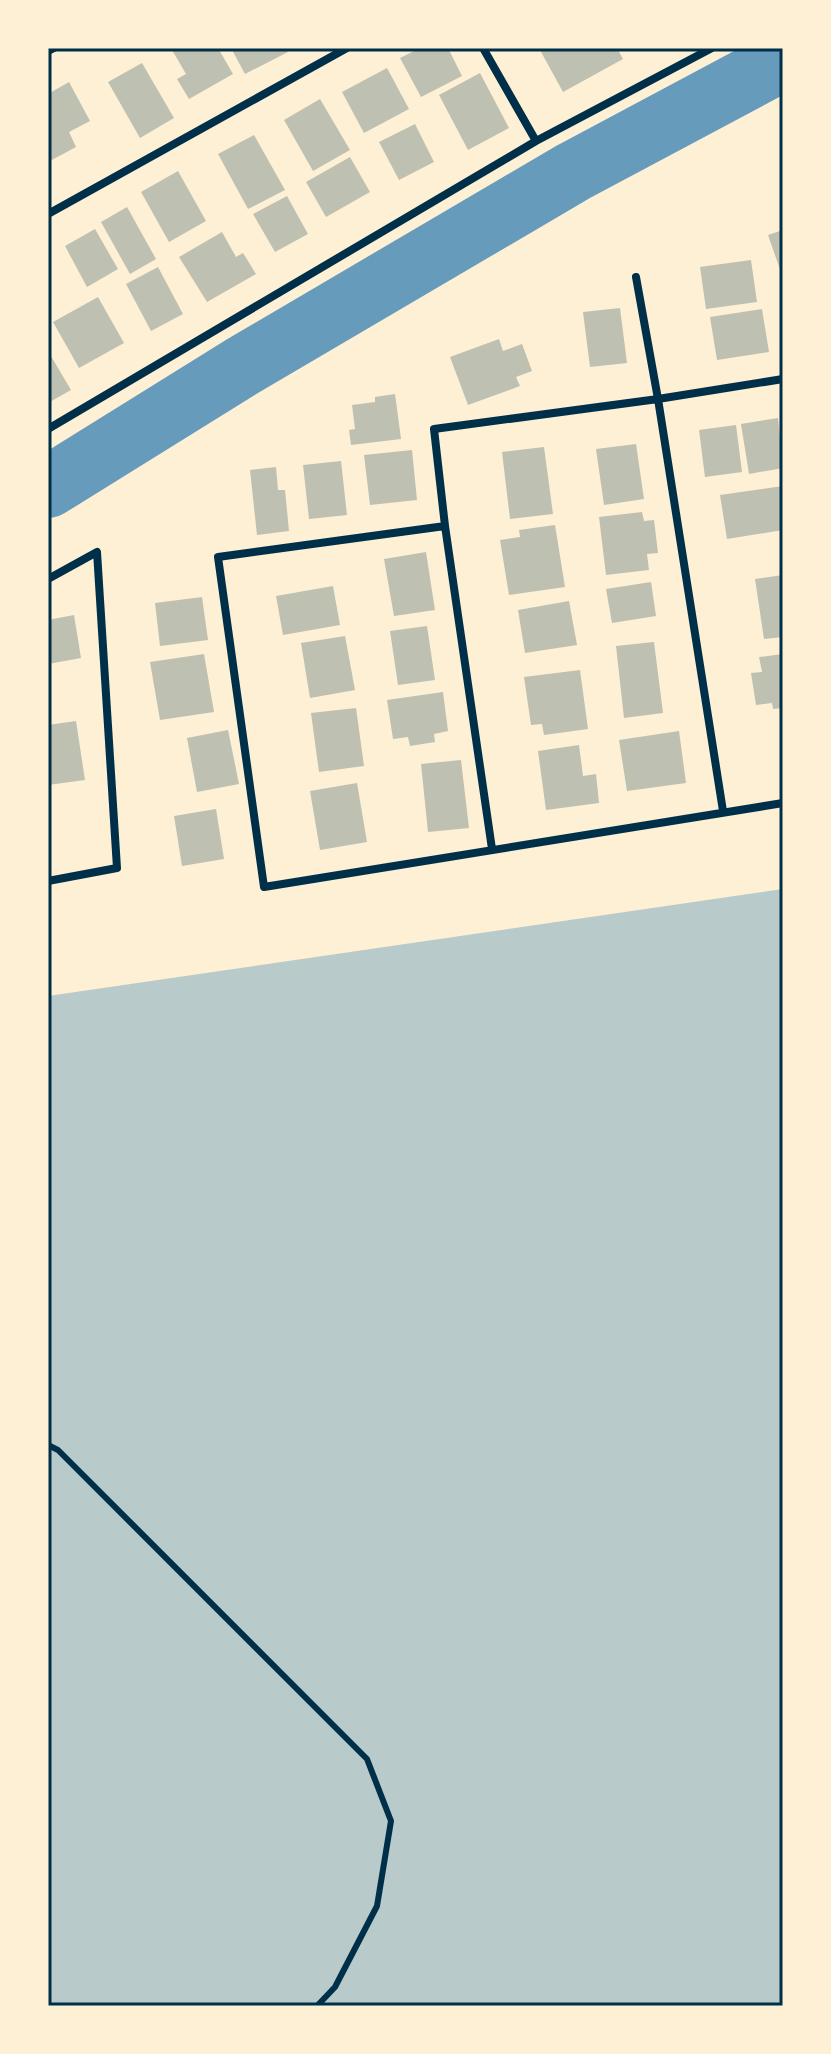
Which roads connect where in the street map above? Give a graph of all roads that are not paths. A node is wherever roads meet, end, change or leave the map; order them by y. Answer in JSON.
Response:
{"nodes":[{"id":1,"x":54,"y":48,"type":"edge"},
{"id":2,"x":347,"y":48,"type":"edge"},
{"id":3,"x":483,"y":48,"type":"edge"},
{"id":4,"x":712,"y":48,"type":"edge"},
{"id":5,"x":48,"y":51,"type":"edge"},
{"id":6,"x":536,"y":141,"type":"junction"},
{"id":7,"x":48,"y":214,"type":"edge"},
{"id":8,"x":636,"y":277,"type":"dead end"},
{"id":9,"x":783,"y":379,"type":"edge"},
{"id":10,"x":658,"y":399,"type":"junction"},
{"id":11,"x":48,"y":429,"type":"edge"},
{"id":12,"x":445,"y":526,"type":"junction"},
{"id":13,"x":48,"y":579,"type":"edge"},
{"id":14,"x":783,"y":803,"type":"edge"},
{"id":15,"x":723,"y":811,"type":"junction"},
{"id":16,"x":492,"y":849,"type":"junction"},
{"id":17,"x":48,"y":881,"type":"edge"},
{"id":18,"x":48,"y":1445,"type":"edge"},
{"id":19,"x":317,"y":2006,"type":"edge"}],
"edges":[{"from":1,"to":5,"type":"street"},
{"from":2,"to":7,"type":"street"},
{"from":3,"to":6,"type":"street"},
{"from":4,"to":6,"type":"street"},
{"from":6,"to":11,"type":"street"},
{"from":8,"to":10,"type":"street"},
{"from":9,"to":10,"type":"street"},
{"from":10,"to":12,"type":"street"},
{"from":10,"to":15,"type":"street"},
{"from":12,"to":16,"type":"street"},
{"from":12,"to":16,"type":"street"},
{"from":13,"to":17,"type":"street"},
{"from":14,"to":15,"type":"street"},
{"from":15,"to":16,"type":"street"},
{"from":18,"to":19,"type":"lane"}]}
